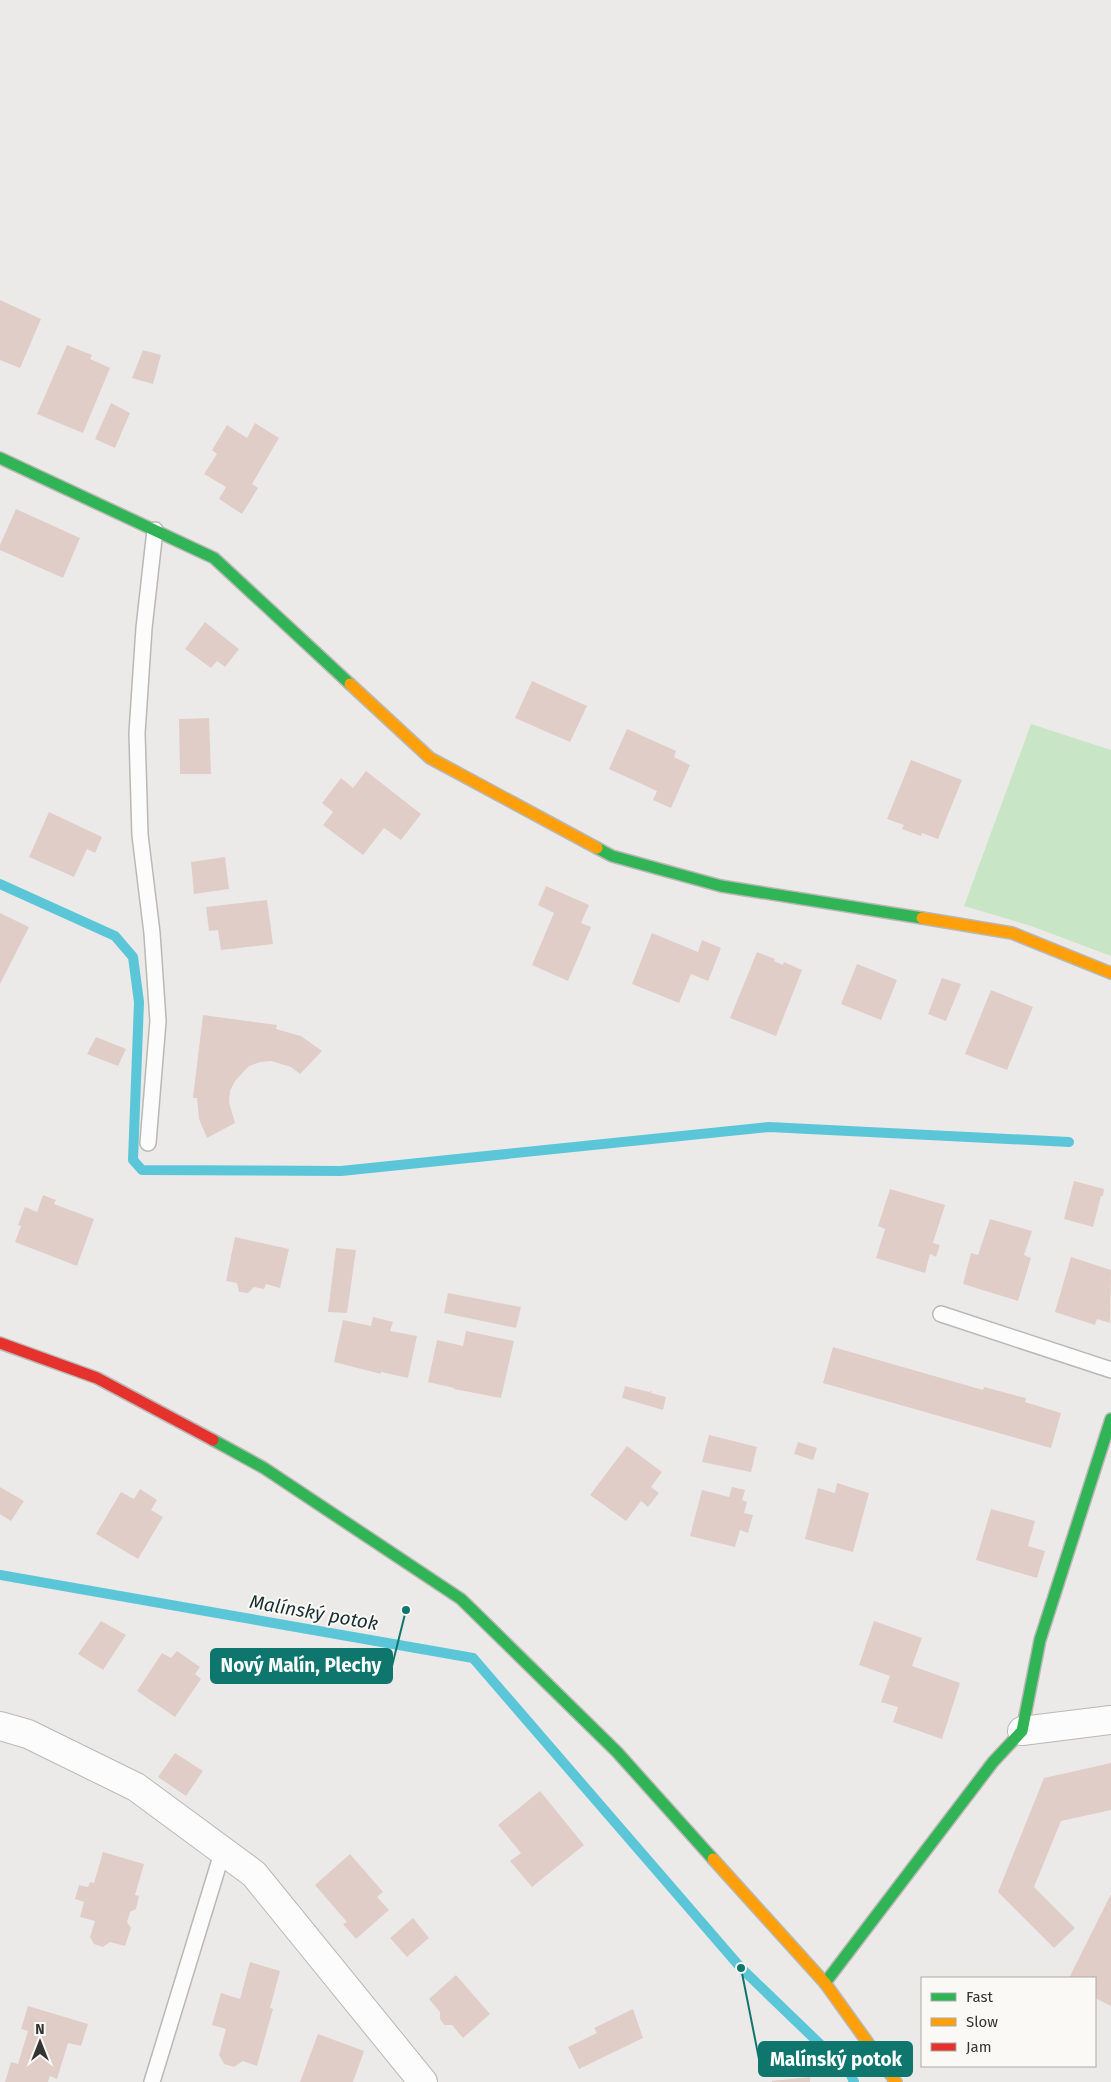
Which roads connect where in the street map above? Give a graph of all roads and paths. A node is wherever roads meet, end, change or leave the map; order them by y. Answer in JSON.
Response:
{"nodes":[{"id":1,"x":0,"y":458,"type":"edge"},
{"id":2,"x":154,"y":530,"type":"junction"},
{"id":3,"x":1111,"y":973,"type":"edge"},
{"id":4,"x":148,"y":1143,"type":"dead end"},
{"id":5,"x":941,"y":1314,"type":"dead end"},
{"id":6,"x":0,"y":1343,"type":"edge"},
{"id":7,"x":1111,"y":1370,"type":"edge"},
{"id":8,"x":1111,"y":1419,"type":"edge"},
{"id":9,"x":1111,"y":1720,"type":"edge"},
{"id":10,"x":0,"y":1726,"type":"edge"},
{"id":11,"x":1022,"y":1731,"type":"junction"},
{"id":12,"x":223,"y":1850,"type":"junction"},
{"id":13,"x":825,"y":1983,"type":"junction"},
{"id":14,"x":152,"y":2082,"type":"edge"},
{"id":15,"x":423,"y":2082,"type":"edge"},
{"id":16,"x":896,"y":2082,"type":"edge"}],
"edges":[{"from":1,"to":2,"type":"street"},
{"from":2,"to":3,"type":"street"},
{"from":2,"to":4,"type":"lane"},
{"from":5,"to":7,"type":"lane"},
{"from":6,"to":13,"type":"street"},
{"from":8,"to":11,"type":"street"},
{"from":9,"to":11,"type":"street"},
{"from":10,"to":12,"type":"street"},
{"from":11,"to":13,"type":"street"},
{"from":12,"to":14,"type":"lane"},
{"from":12,"to":15,"type":"street"},
{"from":13,"to":16,"type":"street"}]}
